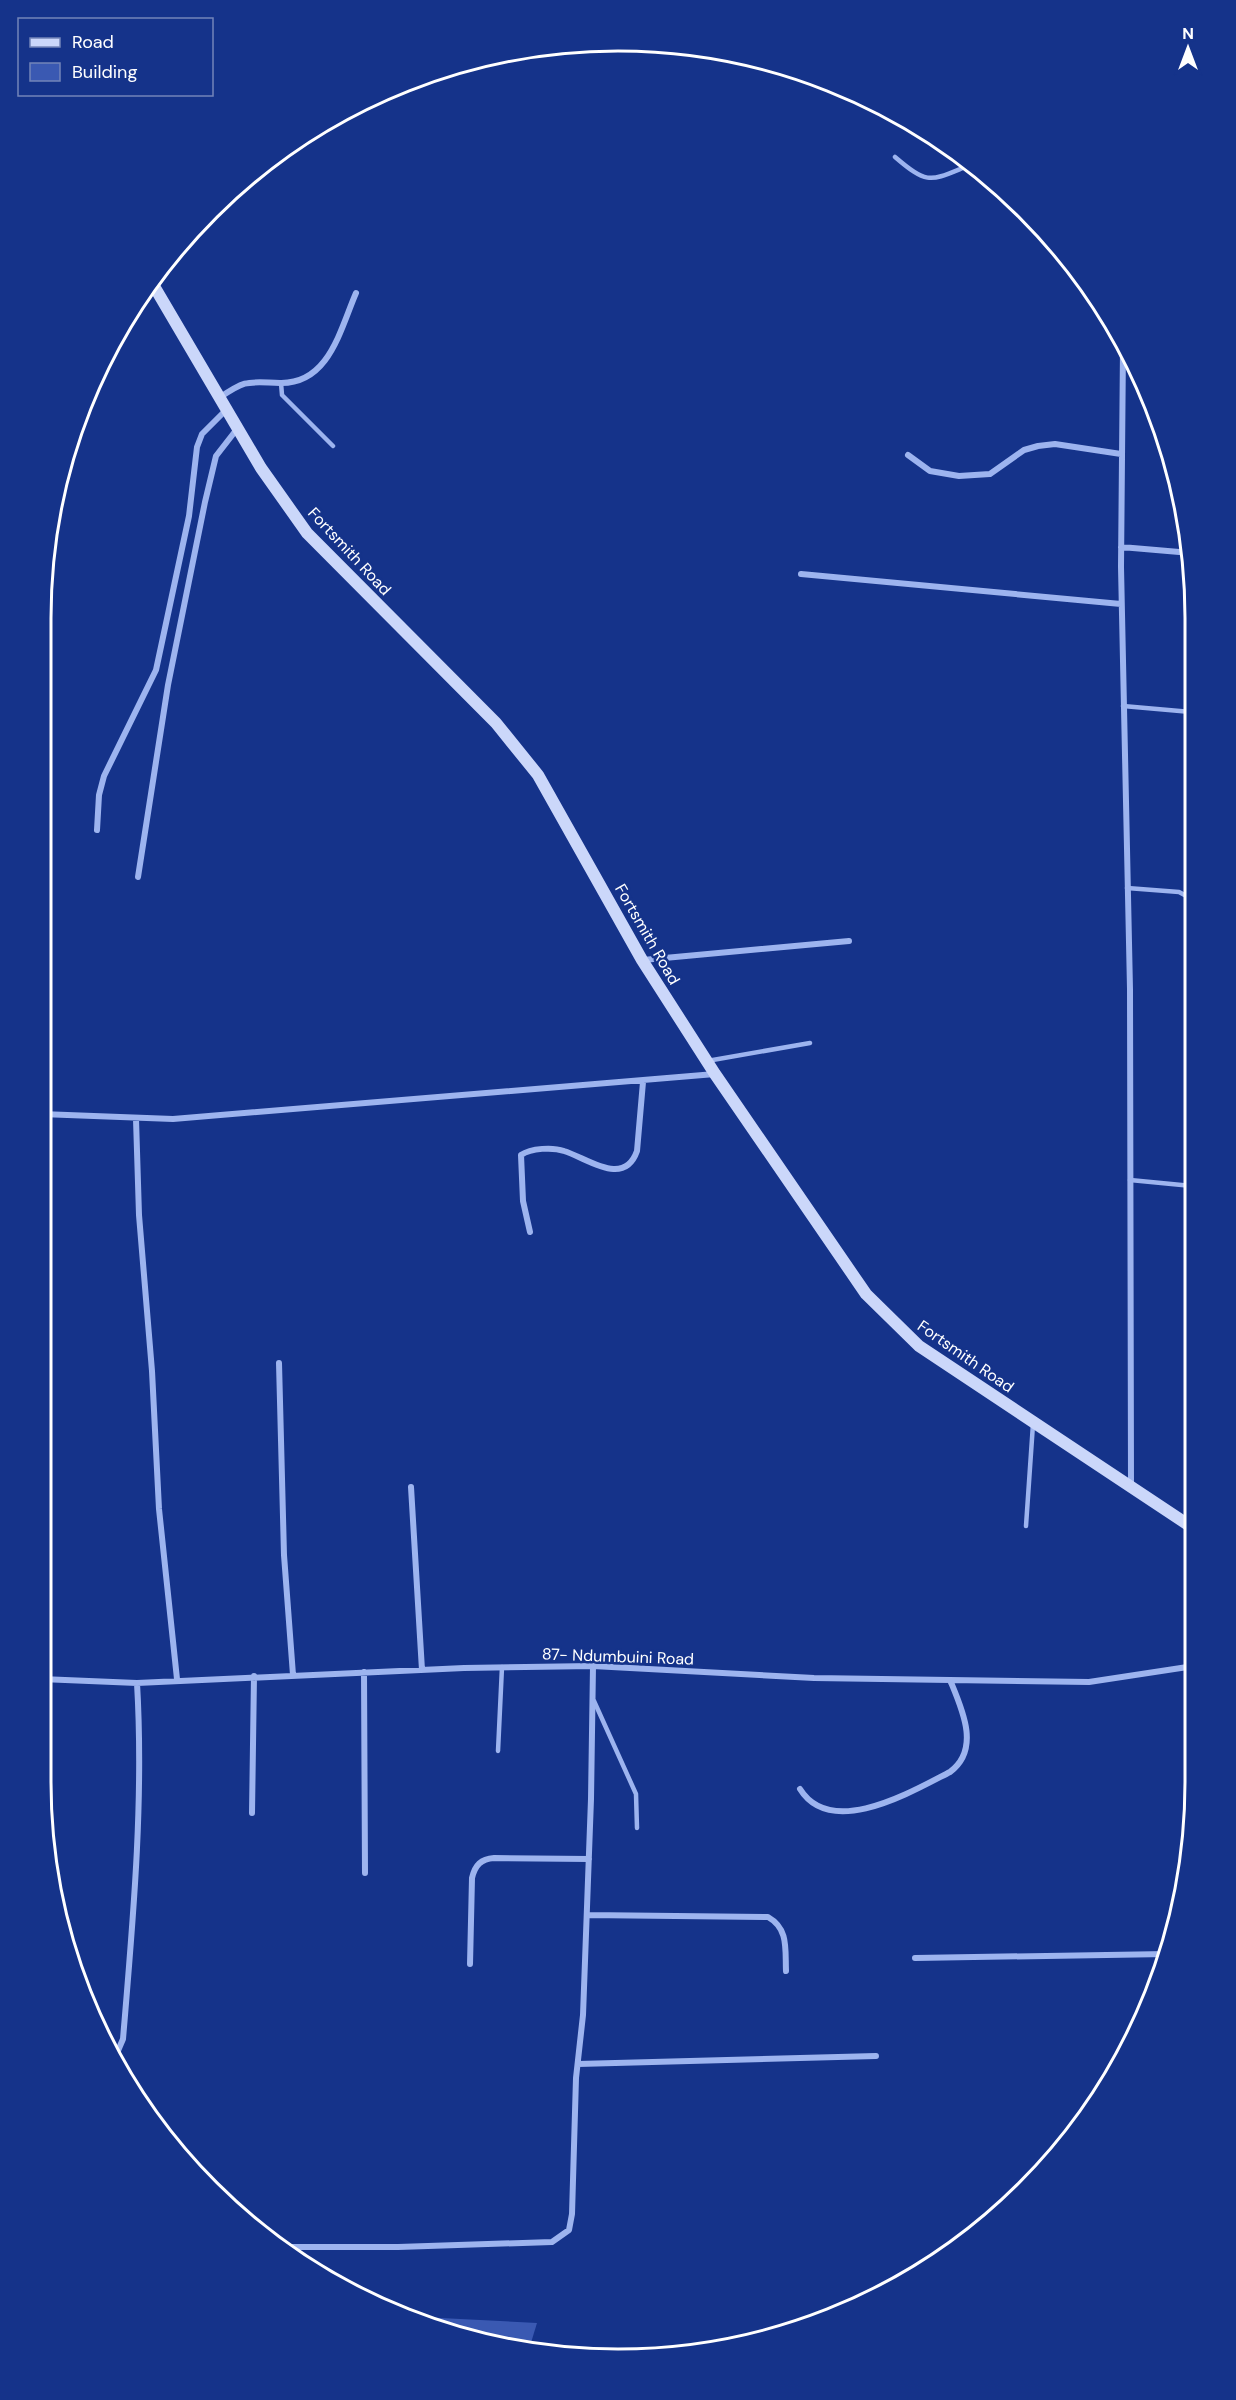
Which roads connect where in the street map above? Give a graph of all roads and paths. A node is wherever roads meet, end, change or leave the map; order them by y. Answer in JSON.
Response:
{"nodes":[{"id":1,"x":895,"y":157,"type":"dead end"},
{"id":2,"x":963,"y":168,"type":"edge"},
{"id":3,"x":156,"y":290,"type":"edge"},
{"id":4,"x":356,"y":293,"type":"dead end"},
{"id":5,"x":1123,"y":360,"type":"edge"},
{"id":6,"x":282,"y":383,"type":"junction"},
{"id":7,"x":219,"y":398,"type":"junction"},
{"id":8,"x":226,"y":410,"type":"junction"},
{"id":9,"x":237,"y":429,"type":"junction"},
{"id":10,"x":333,"y":446,"type":"dead end"},
{"id":11,"x":1121,"y":454,"type":"junction"},
{"id":12,"x":908,"y":455,"type":"dead end"},
{"id":13,"x":1121,"y":547,"type":"junction"},
{"id":14,"x":1181,"y":553,"type":"edge"},
{"id":15,"x":801,"y":574,"type":"dead end"},
{"id":16,"x":1122,"y":604,"type":"junction"},
{"id":17,"x":1123,"y":706,"type":"junction"},
{"id":18,"x":1185,"y":711,"type":"edge"},
{"id":19,"x":97,"y":830,"type":"dead end"},
{"id":20,"x":138,"y":878,"type":"dead end"},
{"id":21,"x":1127,"y":888,"type":"junction"},
{"id":22,"x":1185,"y":895,"type":"edge"},
{"id":23,"x":849,"y":941,"type":"dead end"},
{"id":24,"x":642,"y":960,"type":"junction"},
{"id":25,"x":810,"y":1043,"type":"dead end"},
{"id":26,"x":707,"y":1061,"type":"junction"},
{"id":27,"x":715,"y":1074,"type":"junction"},
{"id":28,"x":644,"y":1082,"type":"junction"},
{"id":29,"x":51,"y":1115,"type":"edge"},
{"id":30,"x":136,"y":1119,"type":"junction"},
{"id":31,"x":1130,"y":1180,"type":"junction"},
{"id":32,"x":1185,"y":1185,"type":"edge"},
{"id":33,"x":530,"y":1232,"type":"dead end"},
{"id":34,"x":279,"y":1363,"type":"dead end"},
{"id":35,"x":1034,"y":1421,"type":"junction"},
{"id":36,"x":1131,"y":1486,"type":"junction"},
{"id":37,"x":411,"y":1487,"type":"dead end"},
{"id":38,"x":1185,"y":1523,"type":"edge"},
{"id":39,"x":1026,"y":1526,"type":"dead end"},
{"id":40,"x":593,"y":1666,"type":"junction"},
{"id":41,"x":1185,"y":1667,"type":"edge"},
{"id":42,"x":502,"y":1668,"type":"junction"},
{"id":43,"x":422,"y":1670,"type":"junction"},
{"id":44,"x":364,"y":1672,"type":"junction"},
{"id":45,"x":293,"y":1675,"type":"junction"},
{"id":46,"x":254,"y":1676,"type":"junction"},
{"id":47,"x":51,"y":1679,"type":"edge"},
{"id":48,"x":177,"y":1679,"type":"junction"},
{"id":49,"x":950,"y":1680,"type":"junction"},
{"id":50,"x":137,"y":1683,"type":"junction"},
{"id":51,"x":593,"y":1699,"type":"junction"},
{"id":52,"x":498,"y":1751,"type":"dead end"},
{"id":53,"x":800,"y":1789,"type":"dead end"},
{"id":54,"x":252,"y":1813,"type":"dead end"},
{"id":55,"x":637,"y":1828,"type":"dead end"},
{"id":56,"x":589,"y":1859,"type":"junction"},
{"id":57,"x":365,"y":1873,"type":"dead end"},
{"id":58,"x":587,"y":1915,"type":"junction"},
{"id":59,"x":1158,"y":1954,"type":"edge"},
{"id":60,"x":915,"y":1958,"type":"dead end"},
{"id":61,"x":470,"y":1964,"type":"dead end"},
{"id":62,"x":786,"y":1971,"type":"dead end"},
{"id":63,"x":118,"y":2050,"type":"edge"},
{"id":64,"x":876,"y":2056,"type":"dead end"},
{"id":65,"x":578,"y":2064,"type":"junction"},
{"id":66,"x":294,"y":2247,"type":"edge"}],
"edges":[{"from":1,"to":2,"type":"lane"},
{"from":3,"to":7,"type":"street","name":"Fortsmith Road"},
{"from":4,"to":6,"type":"street"},
{"from":5,"to":11,"type":"street"},
{"from":6,"to":7,"type":"street"},
{"from":6,"to":10,"type":"lane"},
{"from":7,"to":8,"type":"street","name":"Fortsmith Road"},
{"from":8,"to":9,"type":"street","name":"Fortsmith Road"},
{"from":8,"to":19,"type":"street"},
{"from":9,"to":20,"type":"street"},
{"from":9,"to":24,"type":"street","name":"Fortsmith Road"},
{"from":11,"to":12,"type":"street"},
{"from":11,"to":13,"type":"street"},
{"from":13,"to":14,"type":"street"},
{"from":13,"to":16,"type":"street"},
{"from":15,"to":16,"type":"street"},
{"from":16,"to":17,"type":"street"},
{"from":17,"to":18,"type":"lane"},
{"from":17,"to":21,"type":"street"},
{"from":21,"to":22,"type":"lane"},
{"from":21,"to":31,"type":"street"},
{"from":23,"to":24,"type":"street"},
{"from":24,"to":26,"type":"street","name":"Fortsmith Road"},
{"from":25,"to":26,"type":"lane"},
{"from":26,"to":27,"type":"street","name":"Fortsmith Road"},
{"from":27,"to":28,"type":"street"},
{"from":27,"to":35,"type":"street","name":"Fortsmith Road"},
{"from":28,"to":30,"type":"street"},
{"from":28,"to":33,"type":"street"},
{"from":29,"to":30,"type":"street"},
{"from":30,"to":48,"type":"street"},
{"from":31,"to":32,"type":"lane"},
{"from":31,"to":36,"type":"street"},
{"from":34,"to":45,"type":"street"},
{"from":35,"to":36,"type":"street","name":"Fortsmith Road"},
{"from":35,"to":39,"type":"lane"},
{"from":36,"to":38,"type":"street","name":"Fortsmith Road"},
{"from":37,"to":43,"type":"street"},
{"from":40,"to":42,"type":"street","name":"87- Ndumbuini Road"},
{"from":40,"to":49,"type":"street","name":"87- Ndumbuini Road"},
{"from":40,"to":51,"type":"street"},
{"from":41,"to":49,"type":"street","name":"87- Ndumbuini Road"},
{"from":42,"to":43,"type":"street","name":"87- Ndumbuini Road"},
{"from":42,"to":52,"type":"lane"},
{"from":43,"to":44,"type":"street","name":"87- Ndumbuini Road"},
{"from":44,"to":45,"type":"street","name":"87- Ndumbuini Road"},
{"from":44,"to":57,"type":"street"},
{"from":45,"to":46,"type":"street","name":"87- Ndumbuini Road"},
{"from":46,"to":48,"type":"street","name":"87- Ndumbuini Road"},
{"from":46,"to":54,"type":"street"},
{"from":47,"to":50,"type":"street","name":"87- Ndumbuini Road"},
{"from":48,"to":50,"type":"street","name":"87- Ndumbuini Road"},
{"from":49,"to":53,"type":"street"},
{"from":50,"to":63,"type":"street"},
{"from":51,"to":55,"type":"lane"},
{"from":51,"to":56,"type":"street"},
{"from":56,"to":58,"type":"street"},
{"from":56,"to":61,"type":"street"},
{"from":58,"to":62,"type":"street"},
{"from":58,"to":65,"type":"street"},
{"from":59,"to":60,"type":"street"},
{"from":64,"to":65,"type":"street"},
{"from":65,"to":66,"type":"street"}]}
